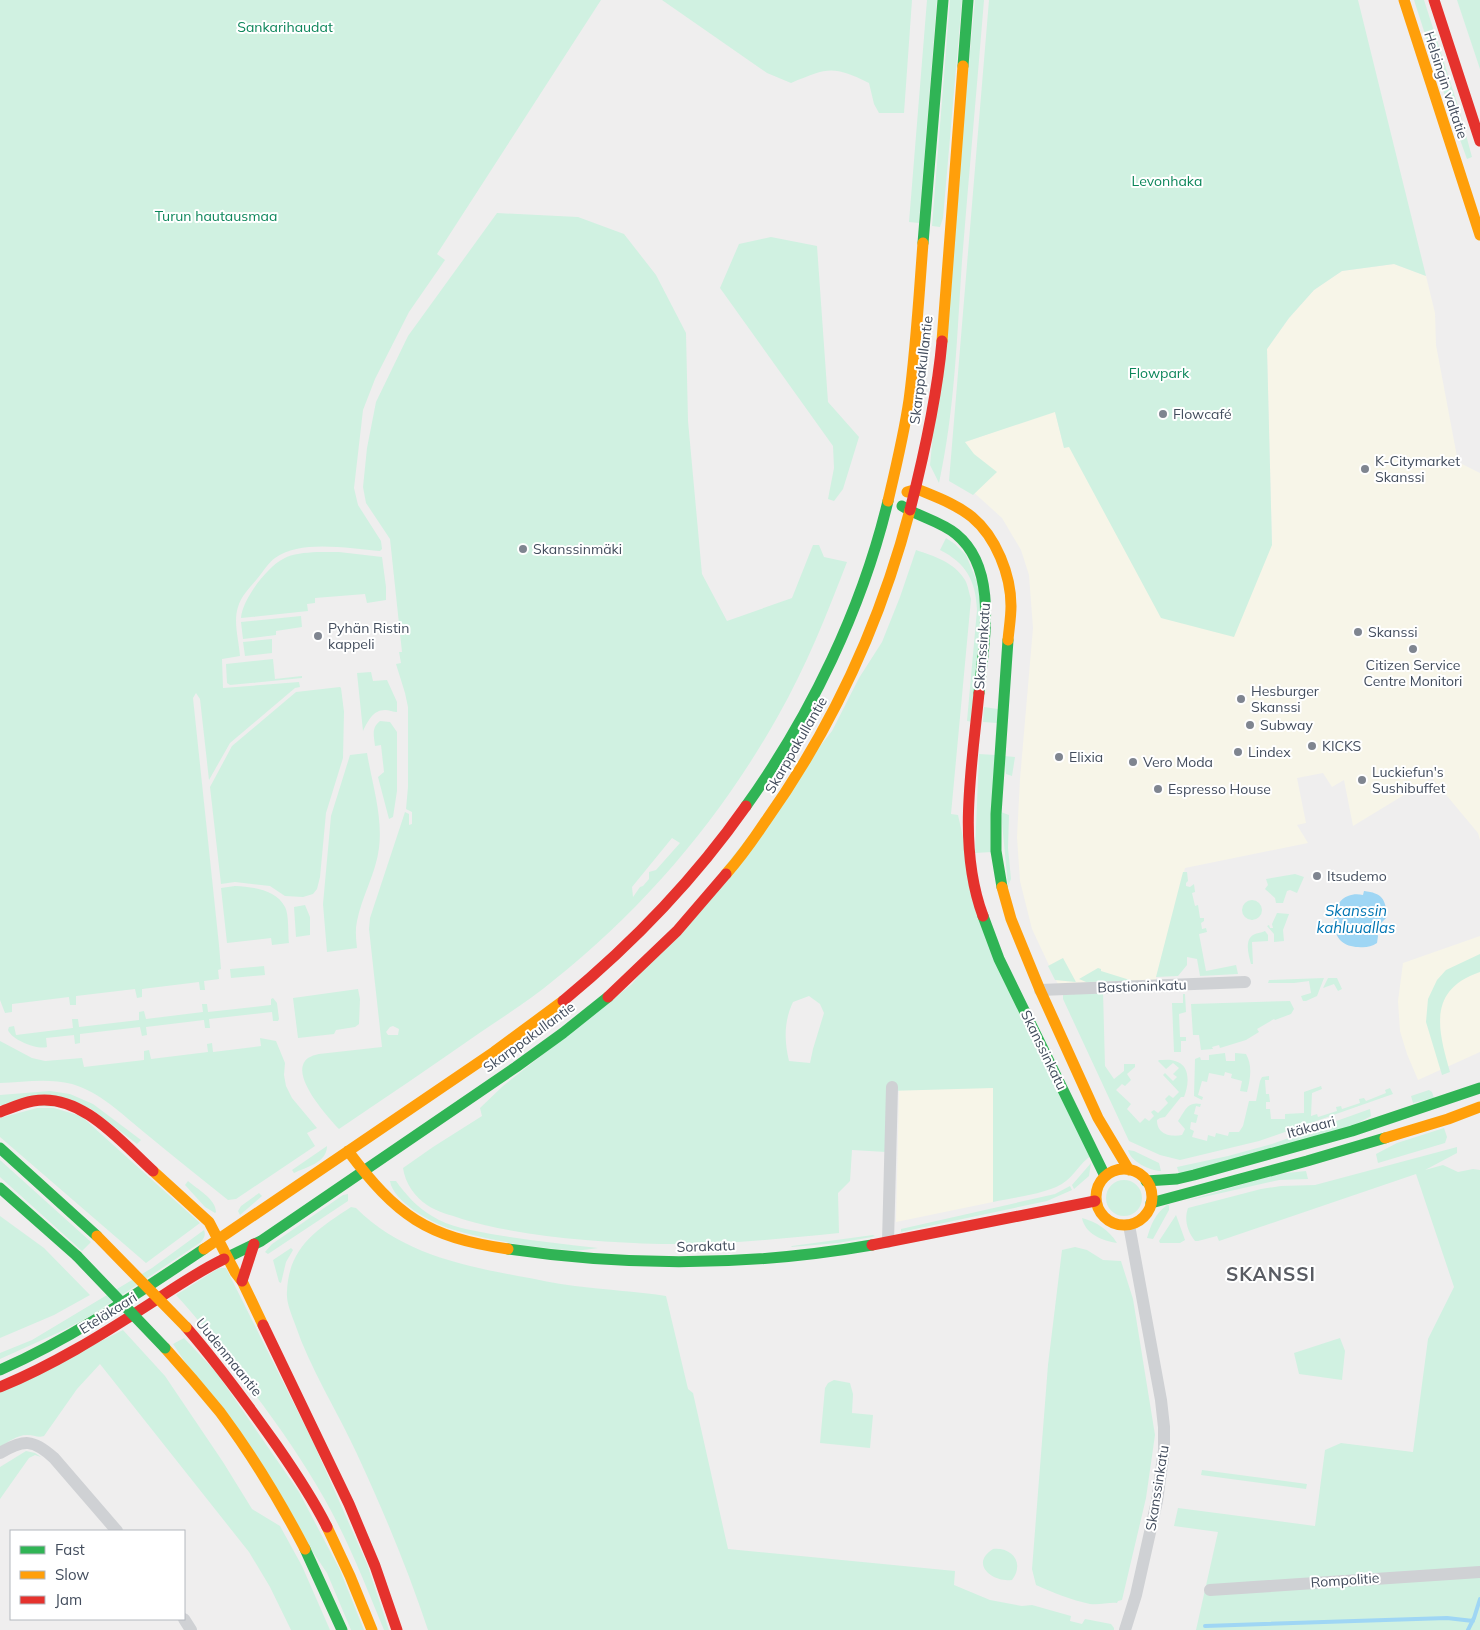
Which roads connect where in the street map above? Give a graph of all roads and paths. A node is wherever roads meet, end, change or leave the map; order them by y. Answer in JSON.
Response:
{"nodes":[{"id":1,"x":943,"y":0,"type":"edge"},
{"id":2,"x":968,"y":0,"type":"edge"},
{"id":3,"x":1404,"y":0,"type":"edge"},
{"id":4,"x":1434,"y":0,"type":"edge"},
{"id":5,"x":1480,"y":141,"type":"edge"},
{"id":6,"x":1480,"y":235,"type":"edge"},
{"id":7,"x":917,"y":489,"type":"junction"},
{"id":8,"x":890,"y":497,"type":"junction"},
{"id":9,"x":911,"y":512,"type":"junction"},
{"id":10,"x":1245,"y":982,"type":"dead end"},
{"id":11,"x":1040,"y":990,"type":"junction"},
{"id":12,"x":892,"y":1087,"type":"dead end"},
{"id":13,"x":1474,"y":1090,"type":"edge"},
{"id":14,"x":1480,"y":1100,"type":"edge"},
{"id":15,"x":1480,"y":1107,"type":"edge"},
{"id":16,"x":0,"y":1112,"type":"edge"},
{"id":17,"x":0,"y":1148,"type":"edge"},
{"id":18,"x":348,"y":1151,"type":"junction"},
{"id":19,"x":1129,"y":1170,"type":"junction"},
{"id":20,"x":364,"y":1171,"type":"junction"},
{"id":21,"x":1105,"y":1176,"type":"junction"},
{"id":22,"x":1146,"y":1181,"type":"junction"},
{"id":23,"x":0,"y":1188,"type":"edge"},
{"id":24,"x":1096,"y":1201,"type":"junction"},
{"id":25,"x":1151,"y":1203,"type":"junction"},
{"id":26,"x":1129,"y":1225,"type":"junction"},
{"id":27,"x":219,"y":1239,"type":"junction"},
{"id":28,"x":888,"y":1242,"type":"junction"},
{"id":29,"x":254,"y":1244,"type":"junction"},
{"id":30,"x":228,"y":1256,"type":"junction"},
{"id":31,"x":242,"y":1281,"type":"junction"},
{"id":32,"x":0,"y":1370,"type":"edge"},
{"id":33,"x":0,"y":1387,"type":"edge"},
{"id":34,"x":0,"y":1453,"type":"edge"},
{"id":35,"x":115,"y":1530,"type":"edge"},
{"id":36,"x":1480,"y":1572,"type":"edge"},
{"id":37,"x":1210,"y":1590,"type":"dead end"},
{"id":38,"x":342,"y":1630,"type":"edge"},
{"id":39,"x":372,"y":1630,"type":"edge"},
{"id":40,"x":398,"y":1630,"type":"edge"},
{"id":41,"x":1125,"y":1630,"type":"edge"}],
"edges":[{"from":1,"to":8,"type":"main road","name":"Skarppakullantie"},
{"from":2,"to":7,"type":"main road","name":"Skarppakullantie"},
{"from":3,"to":6,"type":"main road","name":"Helsingin valtatie"},
{"from":4,"to":5,"type":"main road","name":"Helsingin valtatie"},
{"from":7,"to":8,"type":"main road"},
{"from":7,"to":9,"type":"main road","name":"Skarppakullantie"},
{"from":7,"to":11,"type":"main road","name":"Skanssinkatu"},
{"from":8,"to":9,"type":"main road","name":"Skanssinkatu"},
{"from":8,"to":18,"type":"main road","name":"Skarppakullantie"},
{"from":9,"to":20,"type":"main road","name":"Skarppakullantie"},
{"from":9,"to":21,"type":"main road","name":"Skanssinkatu"},
{"from":10,"to":11,"type":"street","name":"Bastioninkatu"},
{"from":11,"to":19,"type":"main road","name":"Skanssinkatu"},
{"from":12,"to":28,"type":"street"},
{"from":13,"to":14,"type":"street"},
{"from":13,"to":22,"type":"main road","name":"Itäkaari"},
{"from":15,"to":25,"type":"main road"},
{"from":16,"to":27,"type":"main road"},
{"from":17,"to":39,"type":"main road","name":"Uudenmaantie","bridge":true},
{"from":18,"to":20,"type":"main road","name":"Sorakatu"},
{"from":18,"to":27,"type":"main road","name":"Skarppakullantie"},
{"from":19,"to":21,"type":"main road"},
{"from":19,"to":22,"type":"main road"},
{"from":20,"to":28,"type":"main road","name":"Sorakatu"},
{"from":20,"to":29,"type":"main road","name":"Skarppakullantie"},
{"from":21,"to":24,"type":"main road"},
{"from":22,"to":25,"type":"main road"},
{"from":23,"to":38,"type":"main road","bridge":true},
{"from":24,"to":26,"type":"main road"},
{"from":24,"to":28,"type":"main road","name":"Sorakatu"},
{"from":25,"to":26,"type":"main road"},
{"from":26,"to":41,"type":"street","name":"Skanssinkatu"},
{"from":27,"to":30,"type":"main road"},
{"from":27,"to":32,"type":"main road","name":"Eteläkaari"},
{"from":29,"to":30,"type":"main road","name":"Skarppakullantie"},
{"from":29,"to":31,"type":"main road"},
{"from":30,"to":31,"type":"main road"},
{"from":30,"to":33,"type":"main road","name":"Eteläkaari"},
{"from":31,"to":40,"type":"main road"},
{"from":34,"to":35,"type":"street"},
{"from":36,"to":37,"type":"street","name":"Rompolitie"}]}
